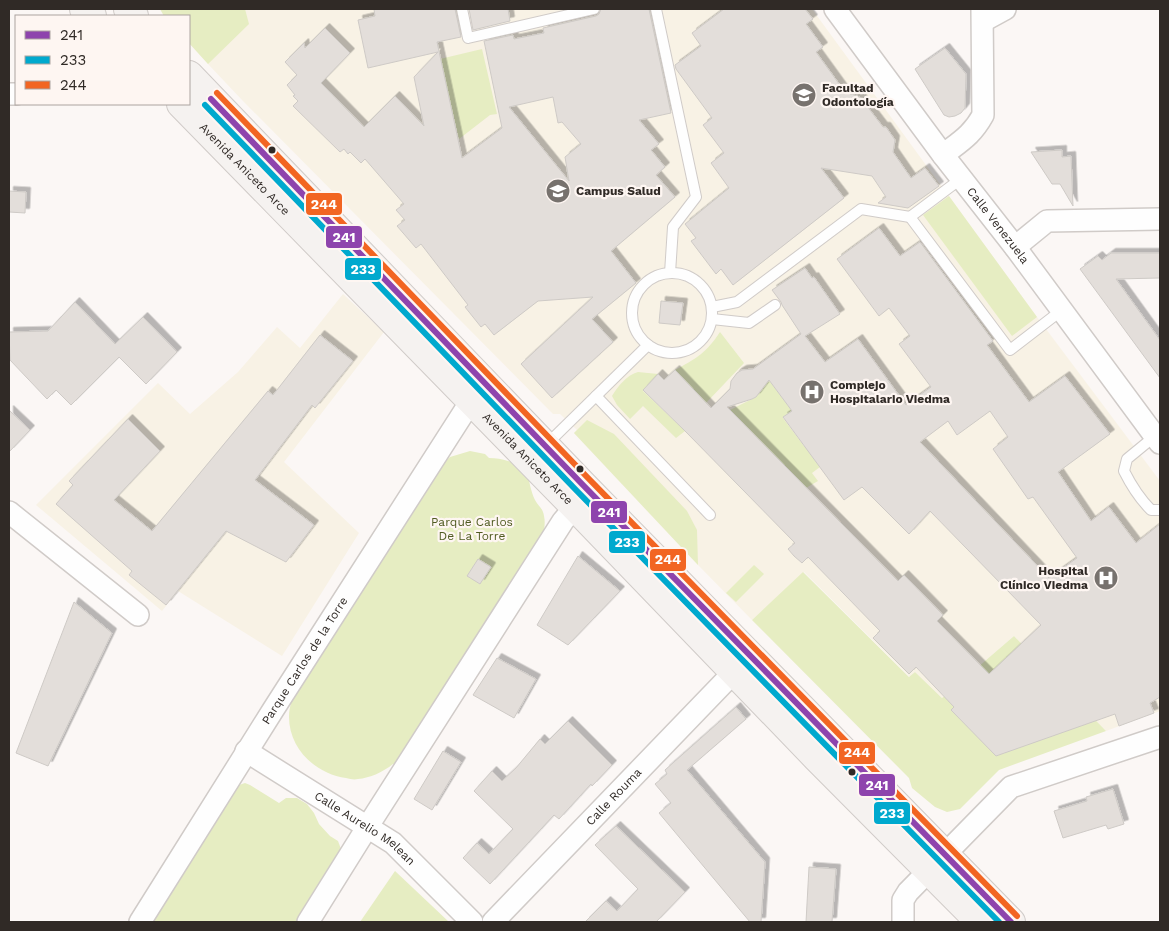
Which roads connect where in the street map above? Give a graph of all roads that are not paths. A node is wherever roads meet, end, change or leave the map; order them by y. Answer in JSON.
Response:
{"nodes":[{"id":1,"x":462,"y":9,"type":"edge"},
{"id":2,"x":594,"y":9,"type":"edge"},
{"id":3,"x":656,"y":9,"type":"edge"},
{"id":4,"x":835,"y":9,"type":"edge"},
{"id":5,"x":1005,"y":9,"type":"edge"},
{"id":6,"x":982,"y":15,"type":"edge"},
{"id":7,"x":190,"y":77,"type":"edge"},
{"id":8,"x":200,"y":99,"type":"edge"},
{"id":9,"x":182,"y":105,"type":"edge"},
{"id":10,"x":943,"y":154,"type":"junction"},
{"id":11,"x":962,"y":178,"type":"junction"},
{"id":12,"x":910,"y":217,"type":"junction"},
{"id":13,"x":1160,"y":219,"type":"edge"},
{"id":14,"x":1015,"y":247,"type":"junction"},
{"id":15,"x":670,"y":273,"type":"junction"},
{"id":16,"x":775,"y":305,"type":"dead end"},
{"id":17,"x":712,"y":307,"type":"junction"},
{"id":18,"x":1062,"y":310,"type":"junction"},
{"id":19,"x":712,"y":319,"type":"junction"},
{"id":20,"x":648,"y":345,"type":"junction"},
{"id":21,"x":596,"y":396,"type":"junction"},
{"id":22,"x":471,"y":401,"type":"junction"},
{"id":23,"x":1158,"y":439,"type":"edge"},
{"id":24,"x":545,"y":446,"type":"junction"},
{"id":25,"x":575,"y":507,"type":"junction"},
{"id":26,"x":1160,"y":510,"type":"edge"},
{"id":27,"x":9,"y":512,"type":"edge"},
{"id":28,"x":710,"y":515,"type":"dead end"},
{"id":29,"x":138,"y":615,"type":"dead end"},
{"id":30,"x":734,"y":672,"type":"junction"},
{"id":31,"x":1160,"y":737,"type":"edge"},
{"id":32,"x":246,"y":751,"type":"junction"},
{"id":33,"x":368,"y":826,"type":"junction"},
{"id":34,"x":937,"y":863,"type":"junction"},
{"id":35,"x":140,"y":922,"type":"edge"},
{"id":36,"x":308,"y":922,"type":"edge"},
{"id":37,"x":472,"y":922,"type":"edge"},
{"id":38,"x":493,"y":922,"type":"edge"},
{"id":39,"x":903,"y":922,"type":"edge"},
{"id":40,"x":980,"y":922,"type":"edge"},
{"id":41,"x":1011,"y":922,"type":"edge"}],
"edges":[{"from":1,"to":2,"type":"lane"},
{"from":3,"to":15,"type":"lane"},
{"from":4,"to":10,"type":"street","name":"Calle Venezuela"},
{"from":5,"to":6,"type":"street"},
{"from":6,"to":10,"type":"street"},
{"from":7,"to":8,"type":"main road","name":"Avenida Aniceto Arce"},
{"from":8,"to":24,"type":"main road","name":"Avenida Aniceto Arce"},
{"from":9,"to":22,"type":"main road","name":"Avenida Aniceto Arce"},
{"from":10,"to":11,"type":"street","name":"Calle Venezuela"},
{"from":11,"to":12,"type":"lane"},
{"from":11,"to":14,"type":"street","name":"Calle Venezuela"},
{"from":12,"to":17,"type":"lane"},
{"from":12,"to":18,"type":"lane"},
{"from":13,"to":14,"type":"street"},
{"from":14,"to":18,"type":"street","name":"Calle Venezuela"},
{"from":15,"to":17,"type":"lane"},
{"from":15,"to":20,"type":"lane"},
{"from":16,"to":19,"type":"lane"},
{"from":17,"to":19,"type":"lane"},
{"from":18,"to":23,"type":"street","name":"Calle Venezuela"},
{"from":19,"to":20,"type":"lane"},
{"from":20,"to":21,"type":"lane"},
{"from":21,"to":24,"type":"lane"},
{"from":21,"to":28,"type":"lane"},
{"from":22,"to":25,"type":"main road","name":"Avenida Aniceto Arce"},
{"from":22,"to":32,"type":"street","name":"Parque Carlos de la Torre"},
{"from":23,"to":26,"type":"lane"},
{"from":24,"to":34,"type":"main road","name":"Avenida Aniceto Arce"},
{"from":25,"to":30,"type":"main road","name":"Avenida Aniceto Arce"},
{"from":25,"to":33,"type":"street"},
{"from":27,"to":29,"type":"street"},
{"from":30,"to":34,"type":"main road","name":"Avenida Aniceto Arce"},
{"from":30,"to":38,"type":"street","name":"Calle Rouma"},
{"from":31,"to":34,"type":"street"},
{"from":32,"to":33,"type":"street","name":"Calle Aurelio Melean"},
{"from":32,"to":35,"type":"street","name":"Parque Carlos de la Torre"},
{"from":33,"to":36,"type":"street"},
{"from":33,"to":37,"type":"street","name":"Calle Aurelio Melean"},
{"from":34,"to":39,"type":"street"},
{"from":34,"to":40,"type":"main road","name":"Avenida Aniceto Arce"},
{"from":34,"to":41,"type":"main road","name":"Avenida Aniceto Arce"}]}
